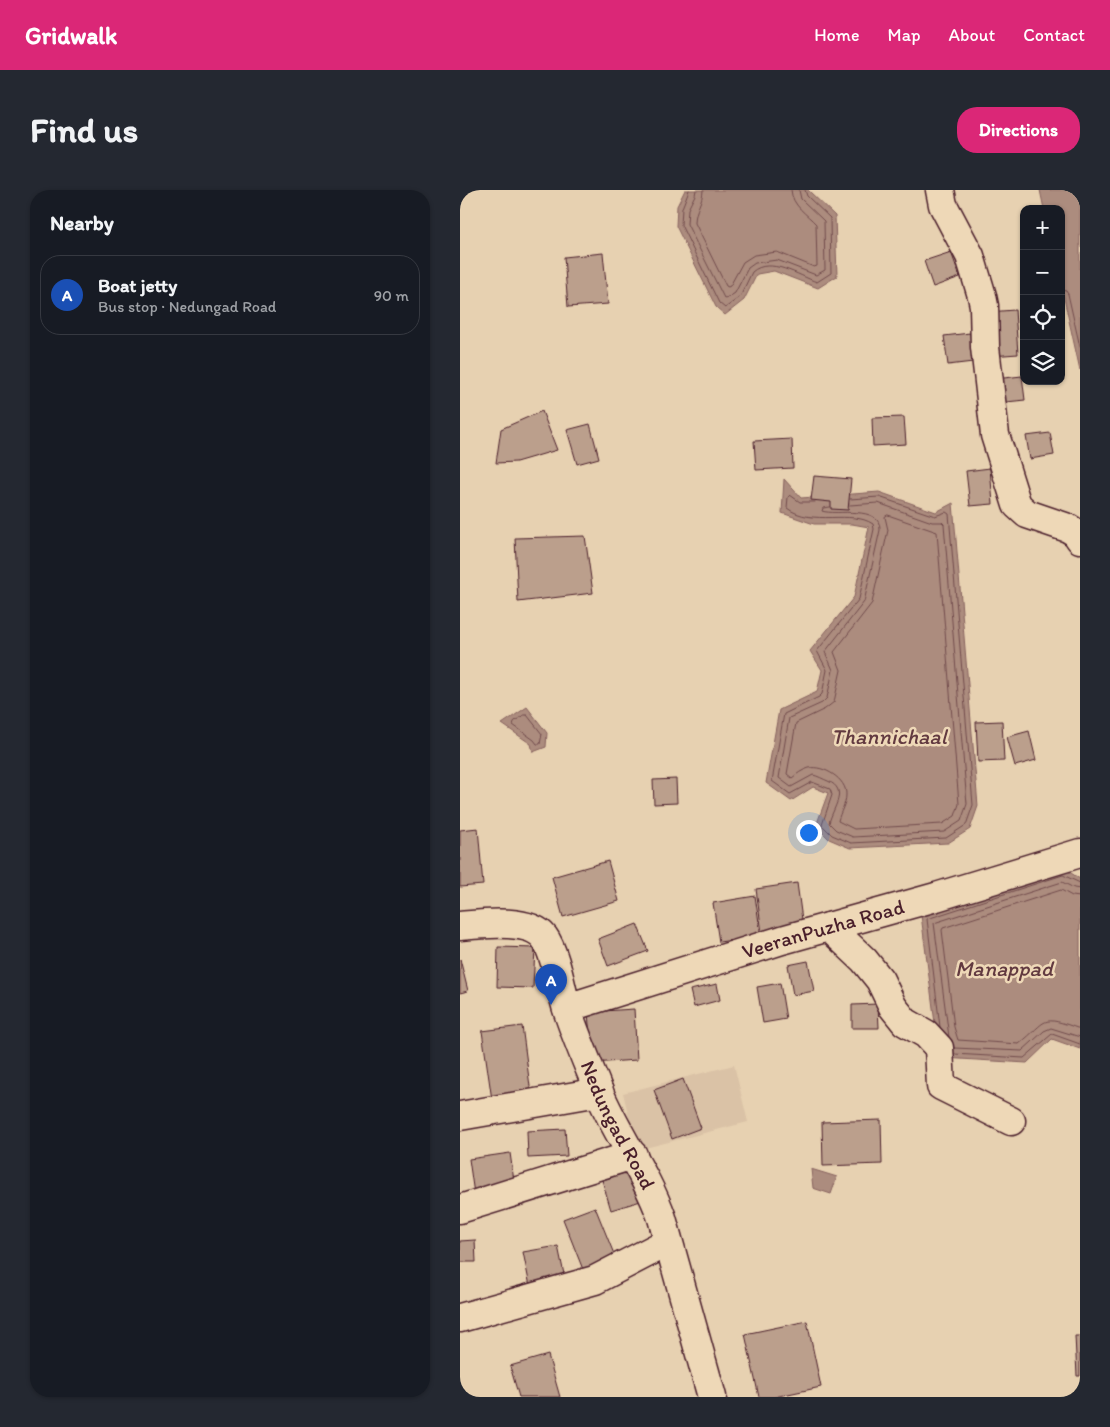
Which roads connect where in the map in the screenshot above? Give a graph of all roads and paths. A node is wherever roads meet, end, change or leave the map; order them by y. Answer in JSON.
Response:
{"nodes":[{"id":1,"x":940,"y":190,"type":"edge"},
{"id":2,"x":1080,"y":539,"type":"edge"},
{"id":3,"x":1080,"y":853,"type":"edge"},
{"id":4,"x":460,"y":926,"type":"edge"},
{"id":5,"x":829,"y":927,"type":"junction"},
{"id":6,"x":567,"y":1008,"type":"junction"},
{"id":7,"x":599,"y":1092,"type":"junction"},
{"id":8,"x":460,"y":1116,"type":"edge"},
{"id":9,"x":1011,"y":1120,"type":"dead end"},
{"id":10,"x":633,"y":1155,"type":"junction"},
{"id":11,"x":460,"y":1209,"type":"edge"},
{"id":12,"x":668,"y":1242,"type":"junction"},
{"id":13,"x":460,"y":1318,"type":"edge"},
{"id":14,"x":712,"y":1397,"type":"edge"}],
"edges":[{"from":1,"to":2,"type":"street"},
{"from":3,"to":5,"type":"street","name":"VeeranPuzha Road"},
{"from":4,"to":6,"type":"street","name":"Nedungad Road"},
{"from":5,"to":6,"type":"street","name":"VeeranPuzha Road"},
{"from":5,"to":9,"type":"street"},
{"from":6,"to":7,"type":"street","name":"Nedungad Road"},
{"from":7,"to":8,"type":"street"},
{"from":7,"to":10,"type":"street","name":"Nedungad Road"},
{"from":10,"to":11,"type":"street"},
{"from":10,"to":12,"type":"street","name":"Nedungad Road"},
{"from":12,"to":13,"type":"street"},
{"from":12,"to":14,"type":"street","name":"Nedungad Road"}]}
